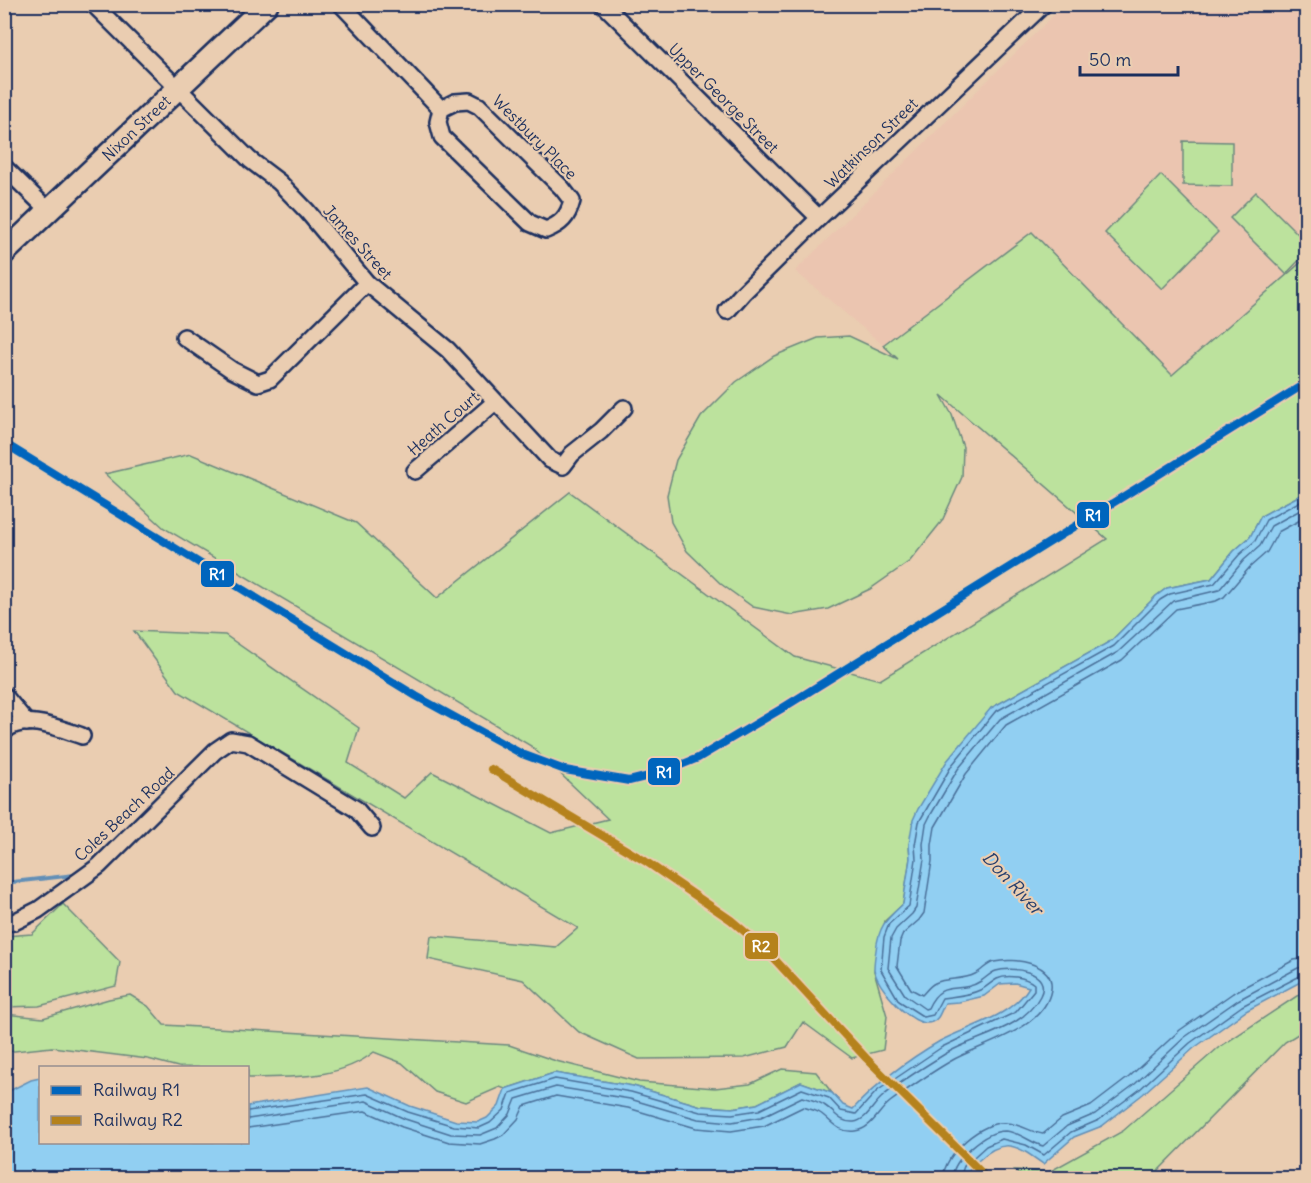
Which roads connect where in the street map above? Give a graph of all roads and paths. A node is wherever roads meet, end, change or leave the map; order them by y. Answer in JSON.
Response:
{"nodes":[{"id":1,"x":93,"y":4,"type":"edge"},
{"id":2,"x":267,"y":4,"type":"edge"},
{"id":3,"x":341,"y":4,"type":"edge"},
{"id":4,"x":603,"y":4,"type":"edge"},
{"id":5,"x":1044,"y":4,"type":"edge"},
{"id":6,"x":178,"y":90,"type":"junction"},
{"id":7,"x":441,"y":109,"type":"junction"},
{"id":8,"x":4,"y":167,"type":"edge"},
{"id":9,"x":49,"y":211,"type":"junction"},
{"id":10,"x":819,"y":218,"type":"junction"},
{"id":11,"x":4,"y":254,"type":"edge"},
{"id":12,"x":367,"y":283,"type":"junction"},
{"id":13,"x":727,"y":311,"type":"dead end"},
{"id":14,"x":184,"y":337,"type":"dead end"},
{"id":15,"x":495,"y":402,"type":"junction"},
{"id":16,"x":624,"y":408,"type":"dead end"},
{"id":17,"x":415,"y":471,"type":"dead end"},
{"id":18,"x":4,"y":694,"type":"edge"},
{"id":19,"x":27,"y":723,"type":"junction"},
{"id":20,"x":4,"y":732,"type":"edge"},
{"id":21,"x":82,"y":736,"type":"dead end"},
{"id":22,"x":372,"y":828,"type":"dead end"},
{"id":23,"x":4,"y":923,"type":"edge"}],
"edges":[{"from":1,"to":6,"type":"street","name":"James Street"},
{"from":2,"to":6,"type":"street","name":"Nixon Street"},
{"from":3,"to":7,"type":"street"},
{"from":4,"to":10,"type":"street","name":"Upper George Street"},
{"from":5,"to":10,"type":"street","name":"Watkinson Street"},
{"from":6,"to":9,"type":"street","name":"Nixon Street"},
{"from":6,"to":12,"type":"street","name":"James Street"},
{"from":7,"to":7,"type":"street","name":"Westbury Place"},
{"from":8,"to":9,"type":"street"},
{"from":9,"to":11,"type":"street","name":"Nixon Street"},
{"from":10,"to":13,"type":"street","name":"Watkinson Street"},
{"from":12,"to":14,"type":"street"},
{"from":12,"to":15,"type":"street","name":"James Street"},
{"from":15,"to":16,"type":"street","name":"James Street"},
{"from":15,"to":17,"type":"street","name":"Heath Court"},
{"from":18,"to":19,"type":"street"},
{"from":19,"to":20,"type":"street"},
{"from":19,"to":21,"type":"street"},
{"from":22,"to":23,"type":"street","name":"Coles Beach Road"}]}
